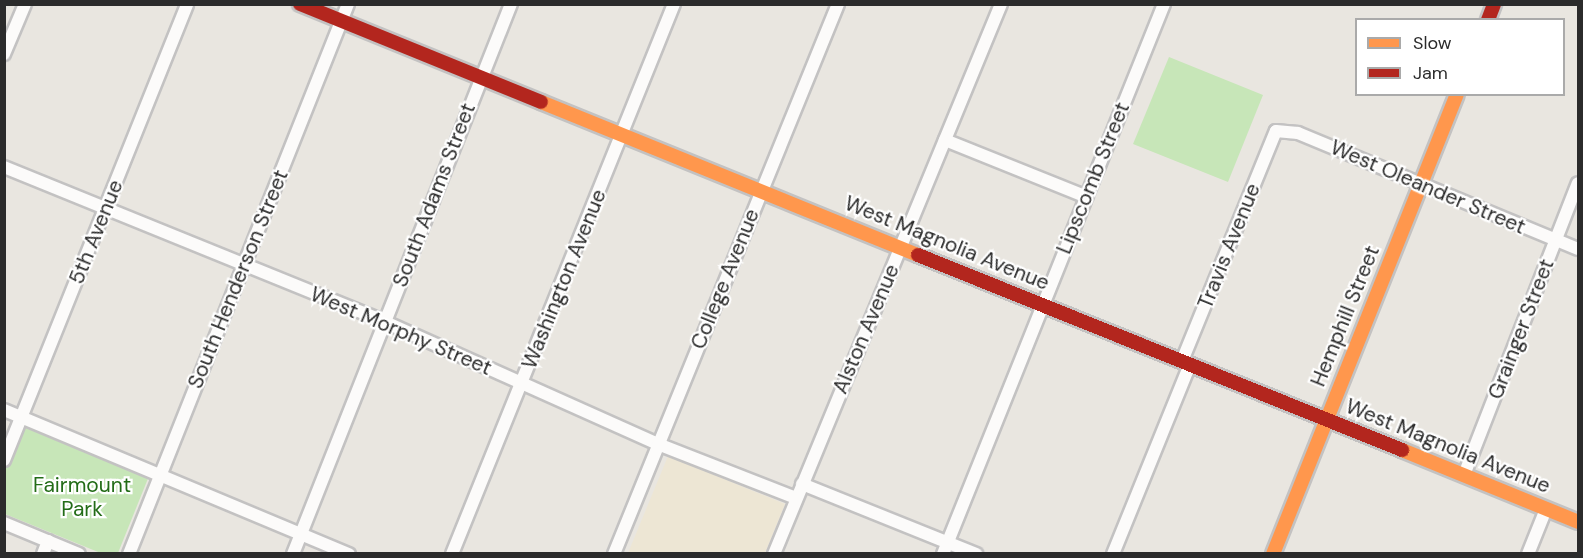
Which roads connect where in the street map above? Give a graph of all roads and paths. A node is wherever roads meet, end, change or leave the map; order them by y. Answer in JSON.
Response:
{"nodes":[{"id":1,"x":25,"y":4,"type":"edge"},
{"id":2,"x":187,"y":4,"type":"edge"},
{"id":3,"x":300,"y":4,"type":"edge"},
{"id":4,"x":348,"y":4,"type":"edge"},
{"id":5,"x":511,"y":4,"type":"edge"},
{"id":6,"x":674,"y":4,"type":"edge"},
{"id":7,"x":838,"y":4,"type":"edge"},
{"id":8,"x":1001,"y":4,"type":"edge"},
{"id":9,"x":1164,"y":4,"type":"edge"},
{"id":10,"x":342,"y":21,"type":"junction"},
{"id":11,"x":4,"y":54,"type":"edge"},
{"id":12,"x":480,"y":77,"type":"junction"},
{"id":13,"x":1456,"y":96,"type":"edge"},
{"id":14,"x":1276,"y":131,"type":"joint"},
{"id":15,"x":622,"y":135,"type":"junction"},
{"id":16,"x":945,"y":140,"type":"junction"},
{"id":17,"x":4,"y":167,"type":"edge"},
{"id":18,"x":1578,"y":183,"type":"edge"},
{"id":19,"x":1420,"y":184,"type":"junction"},
{"id":20,"x":762,"y":191,"type":"junction"},
{"id":21,"x":1084,"y":196,"type":"junction"},
{"id":22,"x":106,"y":208,"type":"junction"},
{"id":23,"x":1556,"y":240,"type":"junction"},
{"id":24,"x":900,"y":247,"type":"junction"},
{"id":25,"x":1578,"y":249,"type":"edge"},
{"id":26,"x":243,"y":264,"type":"junction"},
{"id":27,"x":1043,"y":304,"type":"junction"},
{"id":28,"x":385,"y":322,"type":"junction"},
{"id":29,"x":1186,"y":362,"type":"junction"},
{"id":30,"x":521,"y":383,"type":"junction"},
{"id":31,"x":4,"y":410,"type":"edge"},
{"id":32,"x":21,"y":417,"type":"junction"},
{"id":33,"x":1326,"y":419,"type":"junction"},
{"id":34,"x":658,"y":444,"type":"junction"},
{"id":35,"x":4,"y":460,"type":"edge"},
{"id":36,"x":161,"y":475,"type":"junction"},
{"id":37,"x":1464,"y":475,"type":"junction"},
{"id":38,"x":802,"y":484,"type":"junction"},
{"id":39,"x":796,"y":498,"type":"junction"},
{"id":40,"x":1546,"y":509,"type":"junction"},
{"id":41,"x":1578,"y":522,"type":"edge"},
{"id":42,"x":4,"y":523,"type":"edge"},
{"id":43,"x":302,"y":534,"type":"junction"},
{"id":44,"x":48,"y":541,"type":"junction"},
{"id":45,"x":946,"y":548,"type":"edge"},
{"id":46,"x":44,"y":554,"type":"edge"},
{"id":47,"x":79,"y":554,"type":"edge"},
{"id":48,"x":129,"y":554,"type":"edge"},
{"id":49,"x":293,"y":554,"type":"edge"},
{"id":50,"x":349,"y":554,"type":"edge"},
{"id":51,"x":452,"y":554,"type":"edge"},
{"id":52,"x":614,"y":554,"type":"edge"},
{"id":53,"x":774,"y":554,"type":"edge"},
{"id":54,"x":976,"y":554,"type":"edge"},
{"id":55,"x":1113,"y":554,"type":"edge"},
{"id":56,"x":1273,"y":554,"type":"edge"},
{"id":57,"x":1528,"y":554,"type":"edge"}],
"edges":[{"from":1,"to":11,"type":"street"},
{"from":2,"to":22,"type":"street","name":"5th Avenue"},
{"from":3,"to":10,"type":"street","name":"West Magnolia Avenue"},
{"from":4,"to":10,"type":"street","name":"South Henderson Street"},
{"from":5,"to":12,"type":"street","name":"South Adams Street"},
{"from":6,"to":15,"type":"street","name":"Washington Avenue"},
{"from":7,"to":20,"type":"street","name":"College Avenue"},
{"from":8,"to":16,"type":"street","name":"Alston Avenue"},
{"from":9,"to":21,"type":"street","name":"Lipscomb Street"},
{"from":10,"to":12,"type":"street","name":"West Magnolia Avenue"},
{"from":10,"to":26,"type":"street","name":"South Henderson Street"},
{"from":12,"to":15,"type":"street","name":"West Magnolia Avenue"},
{"from":12,"to":28,"type":"street","name":"South Adams Street"},
{"from":13,"to":19,"type":"street","name":"Hemphill Street"},
{"from":14,"to":19,"type":"street","name":"West Oleander Street"},
{"from":14,"to":29,"type":"street","name":"Travis Avenue"},
{"from":15,"to":20,"type":"street","name":"West Magnolia Avenue"},
{"from":15,"to":30,"type":"street","name":"Washington Avenue"},
{"from":16,"to":21,"type":"street"},
{"from":16,"to":24,"type":"street","name":"Alston Avenue"},
{"from":17,"to":22,"type":"street","name":"West Morphy Street"},
{"from":18,"to":23,"type":"street","name":"Grainger Street"},
{"from":19,"to":23,"type":"street","name":"West Oleander Street"},
{"from":19,"to":33,"type":"street","name":"Hemphill Street"},
{"from":20,"to":24,"type":"street","name":"West Magnolia Avenue"},
{"from":20,"to":34,"type":"street","name":"College Avenue"},
{"from":21,"to":27,"type":"street","name":"Lipscomb Street"},
{"from":22,"to":26,"type":"street","name":"West Morphy Street"},
{"from":22,"to":32,"type":"street","name":"5th Avenue"},
{"from":23,"to":25,"type":"street","name":"West Oleander Street"},
{"from":23,"to":37,"type":"street","name":"Grainger Street"},
{"from":24,"to":27,"type":"street","name":"West Magnolia Avenue"},
{"from":24,"to":38,"type":"street","name":"Alston Avenue"},
{"from":26,"to":28,"type":"street","name":"West Morphy Street"},
{"from":26,"to":36,"type":"street","name":"South Henderson Street"},
{"from":27,"to":29,"type":"street","name":"West Magnolia Avenue"},
{"from":27,"to":45,"type":"street","name":"Lipscomb Street"},
{"from":28,"to":30,"type":"street","name":"West Morphy Street"},
{"from":28,"to":43,"type":"street","name":"South Adams Street"},
{"from":29,"to":33,"type":"street","name":"West Magnolia Avenue"},
{"from":29,"to":55,"type":"street","name":"Travis Avenue"},
{"from":30,"to":34,"type":"street","name":"West Morphy Street"},
{"from":30,"to":51,"type":"street","name":"Washington Avenue"},
{"from":31,"to":32,"type":"street"},
{"from":32,"to":35,"type":"street","name":"5th Avenue"},
{"from":32,"to":36,"type":"street"},
{"from":33,"to":37,"type":"street","name":"West Magnolia Avenue"},
{"from":33,"to":56,"type":"street","name":"Hemphill Street"},
{"from":34,"to":39,"type":"street","name":"West Morphy Street"},
{"from":34,"to":52,"type":"street","name":"College Avenue"},
{"from":36,"to":43,"type":"street"},
{"from":36,"to":48,"type":"street","name":"South Henderson Street"},
{"from":37,"to":40,"type":"street","name":"West Magnolia Avenue"},
{"from":38,"to":39,"type":"street","name":"Alston Avenue"},
{"from":38,"to":45,"type":"street"},
{"from":39,"to":53,"type":"street","name":"Alston Avenue"},
{"from":40,"to":41,"type":"street","name":"West Magnolia Avenue"},
{"from":40,"to":57,"type":"street"},
{"from":42,"to":44,"type":"street"},
{"from":43,"to":49,"type":"street","name":"South Adams Street"},
{"from":43,"to":50,"type":"street"},
{"from":44,"to":46,"type":"street"},
{"from":44,"to":47,"type":"street"},
{"from":45,"to":54,"type":"street"}]}
